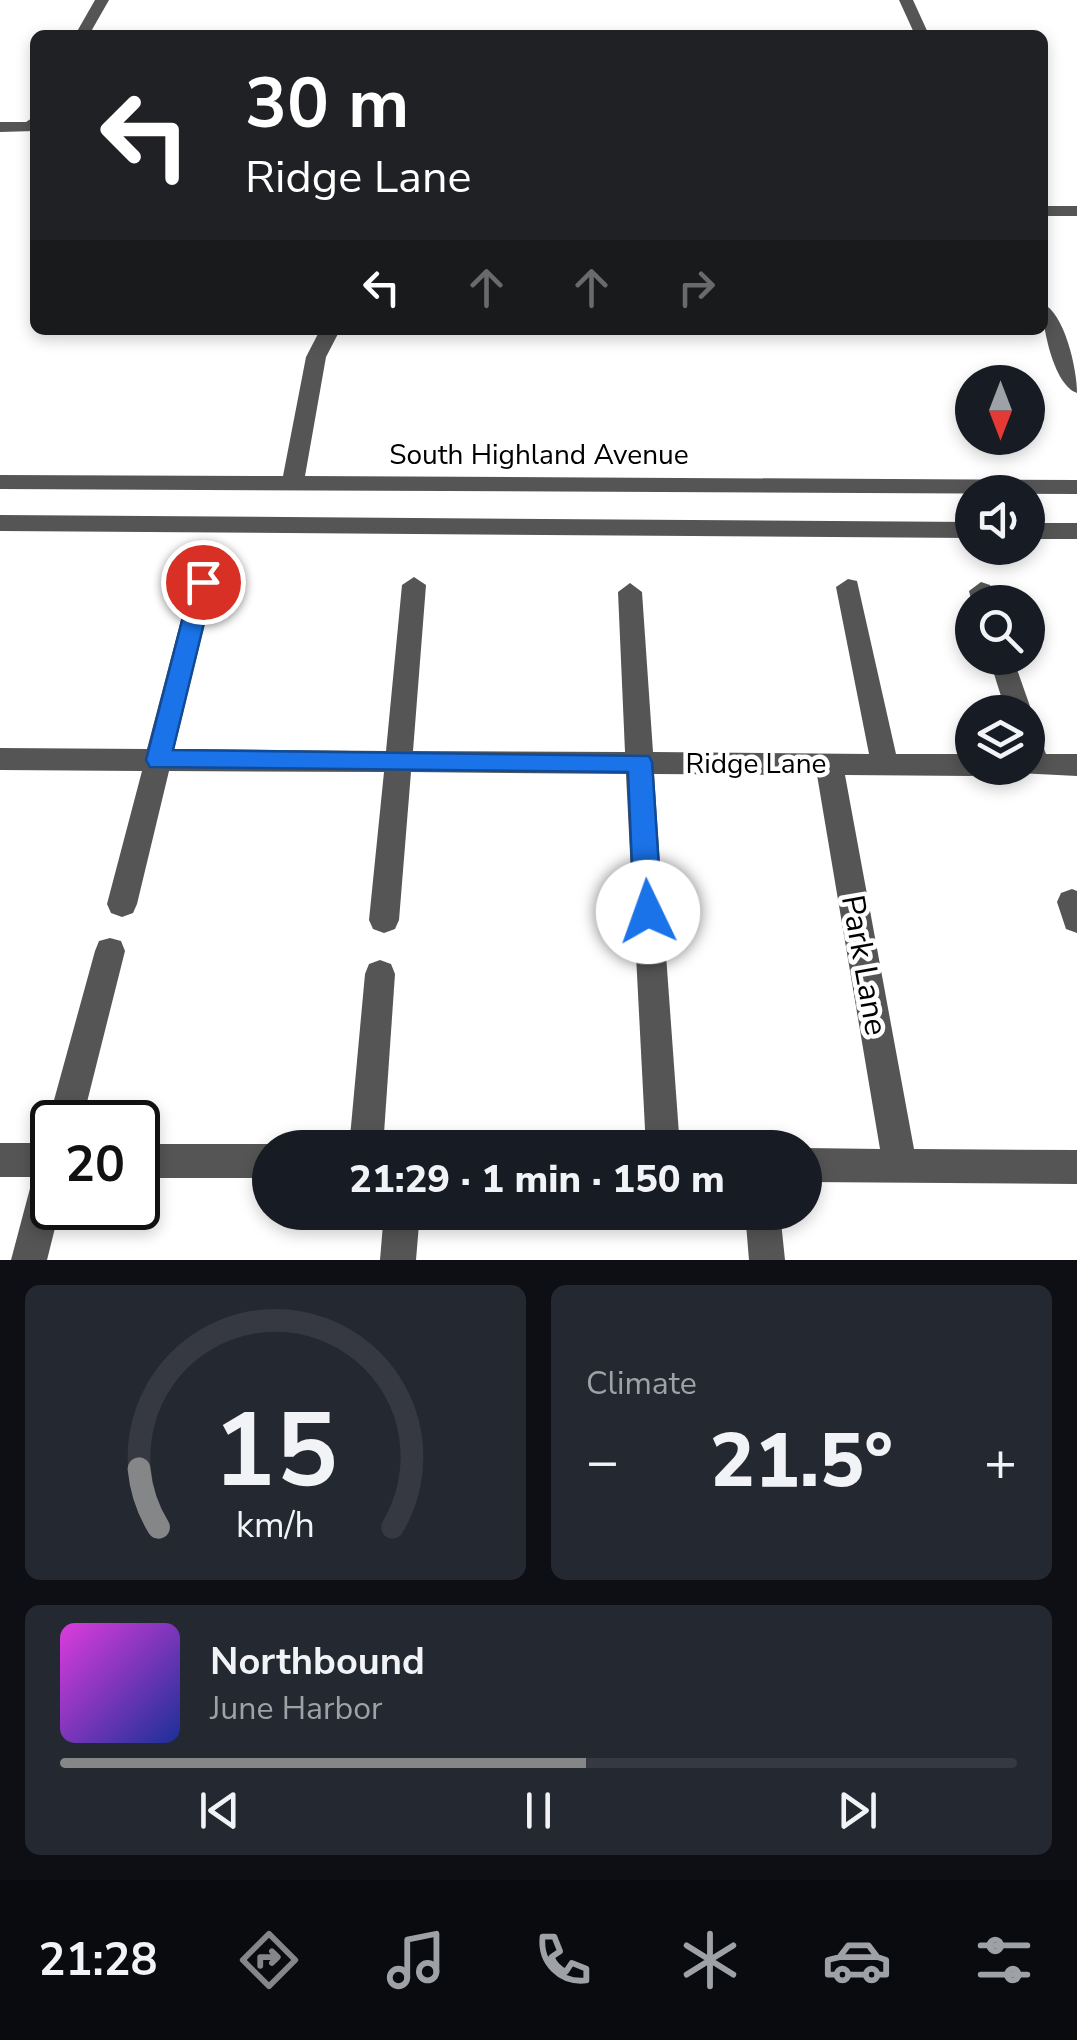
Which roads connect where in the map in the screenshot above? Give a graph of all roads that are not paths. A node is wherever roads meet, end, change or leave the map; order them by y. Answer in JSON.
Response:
{"nodes":[{"id":1,"x":102,"y":0,"type":"edge"},
{"id":2,"x":906,"y":0,"type":"edge"},
{"id":3,"x":85,"y":30,"type":"edge"},
{"id":4,"x":920,"y":30,"type":"edge"},
{"id":5,"x":30,"y":124,"type":"edge"},
{"id":6,"x":0,"y":127,"type":"edge"},
{"id":7,"x":1048,"y":211,"type":"edge"},
{"id":8,"x":1077,"y":211,"type":"edge"},
{"id":9,"x":1048,"y":323,"type":"edge"},
{"id":10,"x":327,"y":335,"type":"edge"},
{"id":11,"x":1077,"y":388,"type":"edge"},
{"id":12,"x":0,"y":482,"type":"edge"},
{"id":13,"x":293,"y":483,"type":"junction"},
{"id":14,"x":1077,"y":487,"type":"edge"},
{"id":15,"x":0,"y":523,"type":"edge"},
{"id":16,"x":955,"y":530,"type":"edge"},
{"id":17,"x":1045,"y":531,"type":"edge"},
{"id":18,"x":1077,"y":531,"type":"edge"},
{"id":19,"x":203,"y":582,"type":"dead end"},
{"id":20,"x":414,"y":585,"type":"dead end"},
{"id":21,"x":848,"y":588,"type":"dead end"},
{"id":22,"x":630,"y":592,"type":"dead end"},
{"id":23,"x":0,"y":759,"type":"edge"},
{"id":24,"x":159,"y":760,"type":"junction"},
{"id":25,"x":1045,"y":760,"type":"edge"},
{"id":26,"x":398,"y":761,"type":"junction"},
{"id":27,"x":640,"y":762,"type":"junction"},
{"id":28,"x":829,"y":764,"type":"junction"},
{"id":29,"x":885,"y":764,"type":"junction"},
{"id":30,"x":955,"y":765,"type":"edge"},
{"id":31,"x":1077,"y":766,"type":"edge"},
{"id":32,"x":122,"y":904,"type":"dead end"},
{"id":33,"x":648,"y":912,"type":"dead end"},
{"id":34,"x":384,"y":920,"type":"dead end"},
{"id":35,"x":110,"y":950,"type":"dead end"},
{"id":36,"x":650,"y":955,"type":"dead end"},
{"id":37,"x":380,"y":974,"type":"dead end"},
{"id":38,"x":71,"y":1100,"type":"edge"},
{"id":39,"x":367,"y":1130,"type":"edge"},
{"id":40,"x":662,"y":1130,"type":"edge"},
{"id":41,"x":0,"y":1160,"type":"edge"},
{"id":42,"x":30,"y":1160,"type":"edge"},
{"id":43,"x":160,"y":1161,"type":"edge"},
{"id":44,"x":252,"y":1162,"type":"edge"},
{"id":45,"x":822,"y":1165,"type":"edge"},
{"id":46,"x":900,"y":1166,"type":"junction"},
{"id":47,"x":1077,"y":1166,"type":"edge"},
{"id":48,"x":37,"y":1230,"type":"edge"},
{"id":49,"x":400,"y":1230,"type":"edge"},
{"id":50,"x":764,"y":1230,"type":"edge"},
{"id":51,"x":29,"y":1260,"type":"edge"},
{"id":52,"x":398,"y":1260,"type":"edge"},
{"id":53,"x":767,"y":1260,"type":"edge"}],
"edges":[{"from":1,"to":3,"type":"street"},
{"from":2,"to":4,"type":"street"},
{"from":5,"to":6,"type":"street"},
{"from":7,"to":8,"type":"street"},
{"from":9,"to":11,"type":"street"},
{"from":10,"to":13,"type":"street"},
{"from":12,"to":13,"type":"street","name":"South Highland Avenue"},
{"from":13,"to":14,"type":"street","name":"South Highland Avenue"},
{"from":15,"to":16,"type":"street"},
{"from":17,"to":18,"type":"street"},
{"from":19,"to":24,"type":"street"},
{"from":20,"to":26,"type":"street"},
{"from":21,"to":29,"type":"street"},
{"from":22,"to":27,"type":"street"},
{"from":23,"to":24,"type":"street","name":"Ridge Lane"},
{"from":24,"to":26,"type":"street","name":"Ridge Lane"},
{"from":24,"to":32,"type":"street"},
{"from":25,"to":31,"type":"street"},
{"from":26,"to":27,"type":"street","name":"Ridge Lane"},
{"from":26,"to":34,"type":"street"},
{"from":27,"to":28,"type":"street","name":"Ridge Lane"},
{"from":27,"to":33,"type":"street"},
{"from":28,"to":29,"type":"street","name":"Ridge Lane"},
{"from":28,"to":46,"type":"street","name":"Park Lane"},
{"from":29,"to":30,"type":"street","name":"Ridge Lane"},
{"from":35,"to":38,"type":"street"},
{"from":36,"to":40,"type":"street"},
{"from":37,"to":39,"type":"street"},
{"from":41,"to":42,"type":"street"},
{"from":43,"to":44,"type":"street"},
{"from":45,"to":46,"type":"street"},
{"from":46,"to":47,"type":"street"},
{"from":48,"to":51,"type":"street"},
{"from":49,"to":52,"type":"street"},
{"from":50,"to":53,"type":"street"}]}
